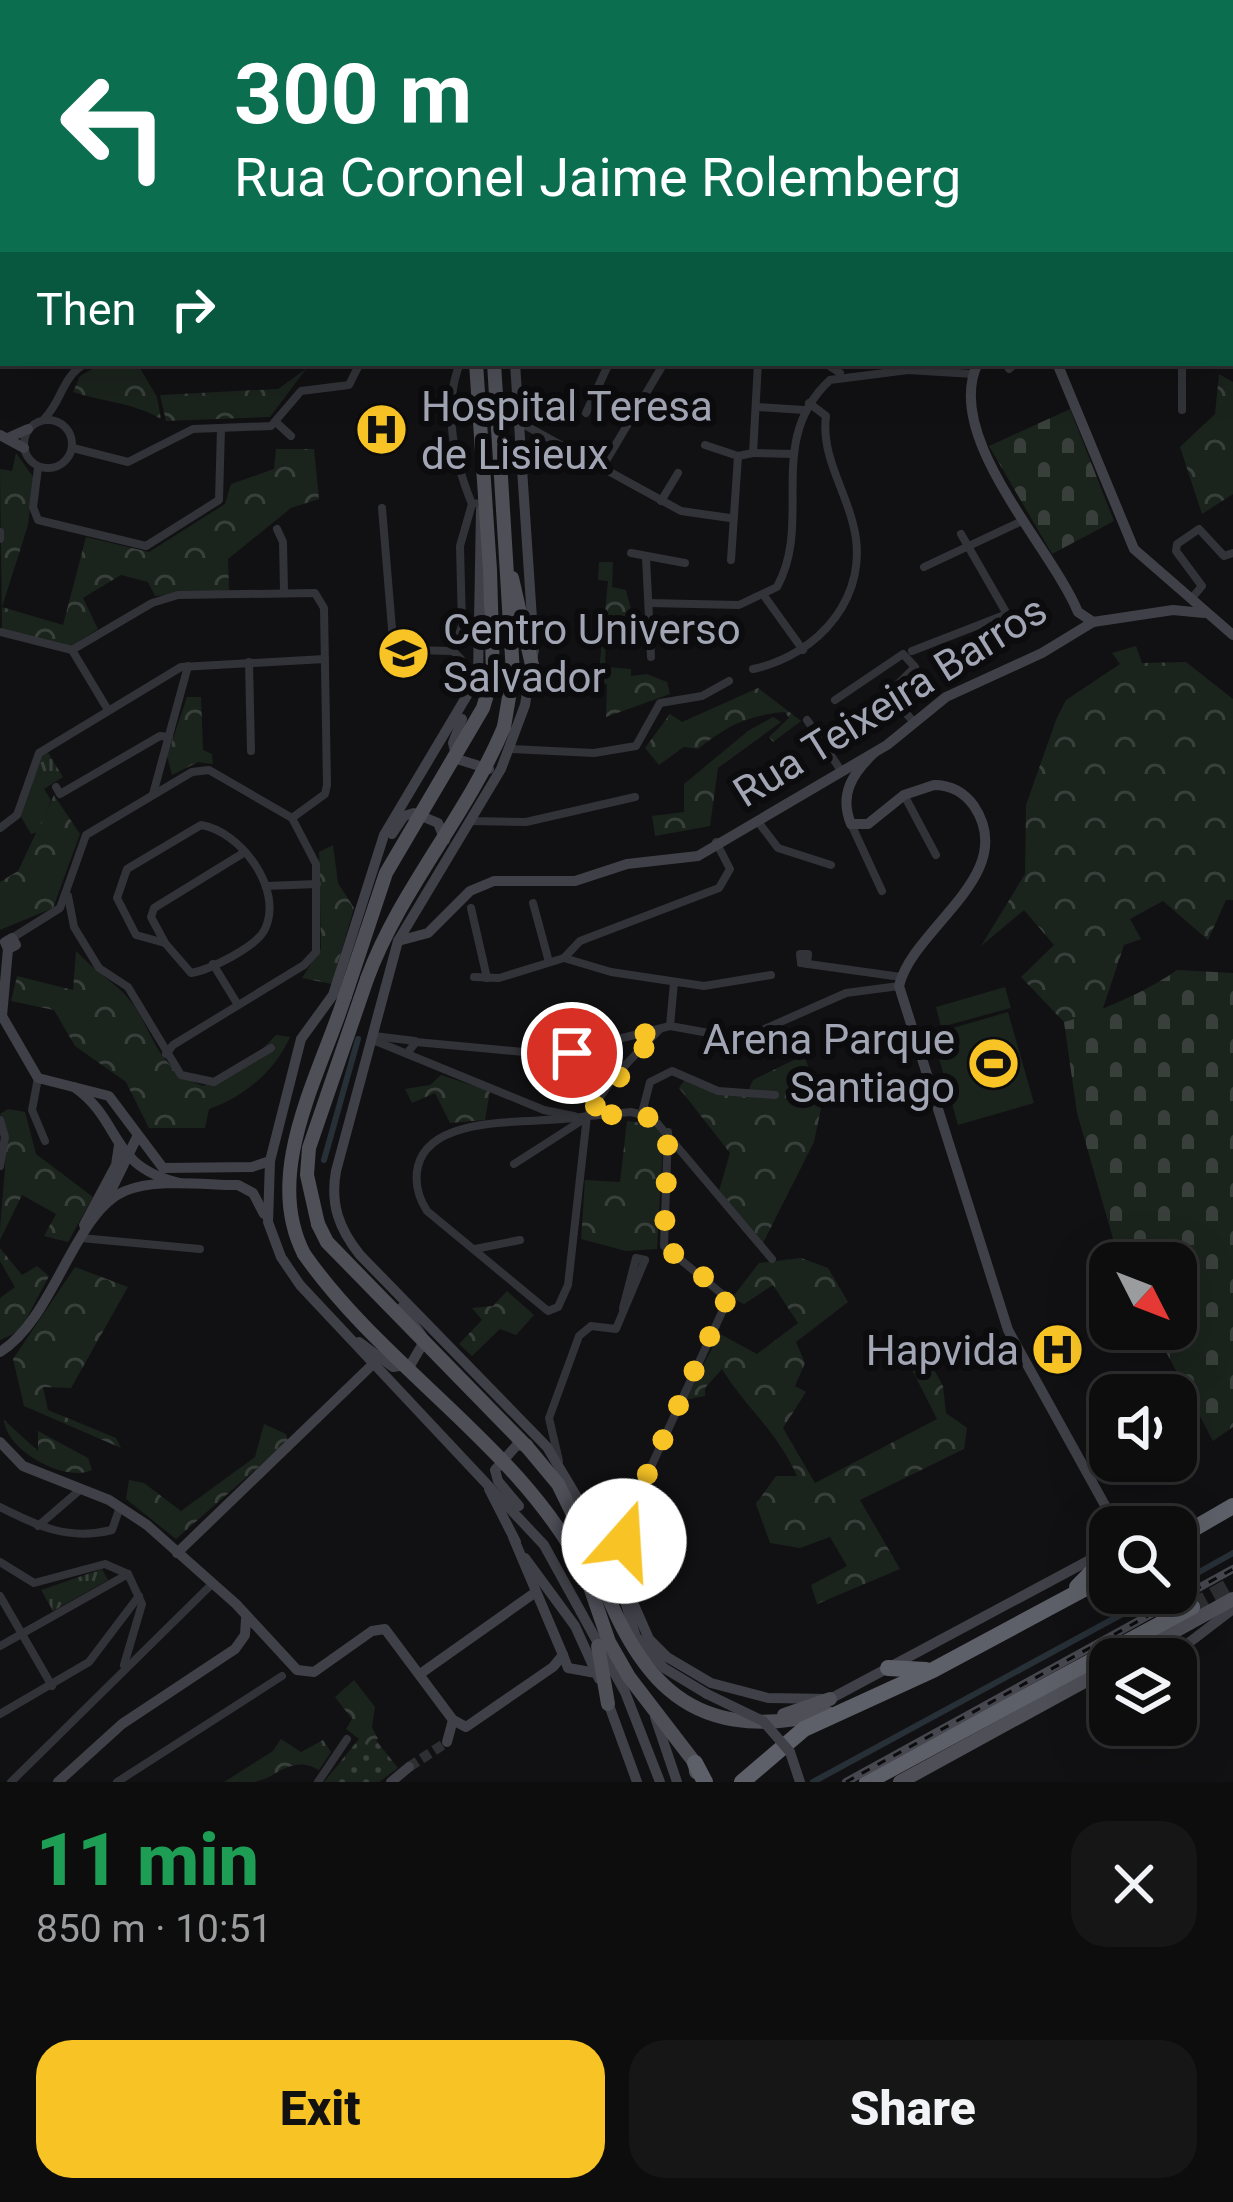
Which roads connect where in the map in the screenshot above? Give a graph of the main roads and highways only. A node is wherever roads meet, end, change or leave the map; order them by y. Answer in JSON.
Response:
{"nodes":[{"id":1,"x":476,"y":366,"type":"edge"},
{"id":2,"x":494,"y":366,"type":"edge"},
{"id":3,"x":515,"y":366,"type":"edge"},
{"id":4,"x":1058,"y":366,"type":"edge"},
{"id":5,"x":975,"y":369,"type":"edge"},
{"id":6,"x":28,"y":429,"type":"road end"},
{"id":7,"x":5,"y":436,"type":"edge"},
{"id":8,"x":24,"y":448,"type":"road end"},
{"id":9,"x":482,"y":478,"type":"junction"},
{"id":10,"x":503,"y":538,"type":"junction"},
{"id":11,"x":1177,"y":591,"type":"junction"},
{"id":12,"x":1173,"y":610,"type":"junction"},
{"id":13,"x":1078,"y":612,"type":"junction"},
{"id":14,"x":1204,"y":613,"type":"junction"},
{"id":15,"x":1094,"y":622,"type":"junction"},
{"id":16,"x":1233,"y":635,"type":"edge"},
{"id":17,"x":1066,"y":638,"type":"junction"},
{"id":18,"x":532,"y":665,"type":"junction"},
{"id":19,"x":469,"y":699,"type":"junction"},
{"id":20,"x":517,"y":734,"type":"junction"},
{"id":21,"x":873,"y":754,"type":"junction"},
{"id":22,"x":374,"y":861,"type":"junction"},
{"id":23,"x":410,"y":913,"type":"junction"},
{"id":24,"x":398,"y":941,"type":"junction"},
{"id":25,"x":8,"y":942,"type":"edge"},
{"id":26,"x":71,"y":1085,"type":"junction"},
{"id":27,"x":113,"y":1100,"type":"junction"},
{"id":28,"x":98,"y":1109,"type":"junction"},
{"id":29,"x":137,"y":1137,"type":"junction"},
{"id":30,"x":119,"y":1144,"type":"junction"},
{"id":31,"x":129,"y":1160,"type":"junction"},
{"id":32,"x":270,"y":1161,"type":"junction"},
{"id":33,"x":186,"y":1185,"type":"junction"},
{"id":34,"x":100,"y":1211,"type":"junction"},
{"id":35,"x":268,"y":1222,"type":"junction"},
{"id":36,"x":80,"y":1240,"type":"junction"},
{"id":37,"x":392,"y":1288,"type":"junction"},
{"id":38,"x":343,"y":1333,"type":"junction"},
{"id":39,"x":0,"y":1352,"type":"edge"},
{"id":40,"x":372,"y":1365,"type":"junction"},
{"id":41,"x":0,"y":1442,"type":"edge"},
{"id":42,"x":482,"y":1475,"type":"junction"},
{"id":43,"x":571,"y":1482,"type":"junction"},
{"id":44,"x":1105,"y":1506,"type":"edge"},
{"id":45,"x":1233,"y":1506,"type":"edge"},
{"id":46,"x":1197,"y":1527,"type":"edge"},
{"id":47,"x":513,"y":1537,"type":"junction"},
{"id":48,"x":544,"y":1545,"type":"junction"},
{"id":49,"x":177,"y":1553,"type":"junction"},
{"id":50,"x":614,"y":1559,"type":"junction"},
{"id":51,"x":1089,"y":1562,"type":"edge"},
{"id":52,"x":1089,"y":1572,"type":"edge"},
{"id":53,"x":1089,"y":1587,"type":"edge"},
{"id":54,"x":604,"y":1589,"type":"junction"},
{"id":55,"x":533,"y":1594,"type":"junction"},
{"id":56,"x":1233,"y":1599,"type":"edge"},
{"id":57,"x":1059,"y":1603,"type":"junction"},
{"id":58,"x":1233,"y":1609,"type":"edge"},
{"id":59,"x":1180,"y":1614,"type":"tunnel mouth"},
{"id":60,"x":246,"y":1616,"type":"junction"},
{"id":61,"x":636,"y":1637,"type":"junction"},
{"id":62,"x":1162,"y":1638,"type":"edge"},
{"id":63,"x":1195,"y":1638,"type":"edge"},
{"id":64,"x":598,"y":1646,"type":"junction"},
{"id":65,"x":563,"y":1655,"type":"junction"},
{"id":66,"x":888,"y":1668,"type":"junction"},
{"id":67,"x":933,"y":1670,"type":"junction"},
{"id":68,"x":596,"y":1672,"type":"junction"},
{"id":69,"x":420,"y":1674,"type":"junction"},
{"id":70,"x":1089,"y":1677,"type":"edge"},
{"id":71,"x":608,"y":1704,"type":"junction"},
{"id":72,"x":835,"y":1704,"type":"junction"},
{"id":73,"x":653,"y":1708,"type":"junction"},
{"id":74,"x":1016,"y":1709,"type":"junction"},
{"id":75,"x":453,"y":1720,"type":"junction"},
{"id":76,"x":639,"y":1722,"type":"junction"},
{"id":77,"x":447,"y":1742,"type":"tunnel mouth"},
{"id":78,"x":668,"y":1758,"type":"junction"},
{"id":79,"x":409,"y":1768,"type":"tunnel mouth"},
{"id":80,"x":699,"y":1776,"type":"edge"},
{"id":81,"x":58,"y":1782,"type":"edge"},
{"id":82,"x":391,"y":1782,"type":"edge"},
{"id":83,"x":637,"y":1782,"type":"edge"},
{"id":84,"x":660,"y":1782,"type":"edge"},
{"id":85,"x":677,"y":1782,"type":"edge"},
{"id":86,"x":742,"y":1782,"type":"edge"},
{"id":87,"x":800,"y":1782,"type":"edge"},
{"id":88,"x":867,"y":1782,"type":"edge"},
{"id":89,"x":885,"y":1782,"type":"edge"},
{"id":90,"x":900,"y":1782,"type":"edge"}],
"edges":[{"from":1,"to":9,"type":"main road"},
{"from":2,"to":10,"type":"main road"},
{"from":3,"to":18,"type":"main road"},
{"from":4,"to":11,"type":"main road"},
{"from":5,"to":13,"type":"main road","name":"Rua Teixeira Barros"},
{"from":6,"to":7,"type":"main road"},
{"from":7,"to":8,"type":"main road"},
{"from":9,"to":19,"type":"main road"},
{"from":9,"to":73,"type":"main road","bridge":true},
{"from":10,"to":18,"type":"main road"},
{"from":10,"to":54,"type":"main road","bridge":true},
{"from":11,"to":12,"type":"main road"},
{"from":11,"to":14,"type":"main road"},
{"from":12,"to":14,"type":"main road"},
{"from":12,"to":15,"type":"main road"},
{"from":13,"to":15,"type":"main road","name":"Rua Teixeira Barros"},
{"from":13,"to":17,"type":"main road","name":"Rua Teixeira Barros"},
{"from":14,"to":16,"type":"main road"},
{"from":15,"to":17,"type":"main road"},
{"from":17,"to":21,"type":"main road","name":"Rua Teixeira Barros"},
{"from":18,"to":20,"type":"main road"},
{"from":19,"to":20,"type":"main road"},
{"from":19,"to":22,"type":"main road"},
{"from":20,"to":23,"type":"main road"},
{"from":21,"to":24,"type":"main road","name":"Rua Teixeira Barros"},
{"from":21,"to":44,"type":"main road"},
{"from":22,"to":23,"type":"main road"},
{"from":22,"to":32,"type":"main road"},
{"from":23,"to":24,"type":"main road"},
{"from":24,"to":37,"type":"main road"},
{"from":25,"to":26,"type":"main road"},
{"from":26,"to":27,"type":"main road"},
{"from":26,"to":28,"type":"main road"},
{"from":27,"to":28,"type":"main road"},
{"from":27,"to":29,"type":"main road"},
{"from":28,"to":30,"type":"main road"},
{"from":29,"to":31,"type":"main road"},
{"from":29,"to":32,"type":"main road"},
{"from":30,"to":31,"type":"main road"},
{"from":30,"to":36,"type":"main road"},
{"from":31,"to":33,"type":"main road"},
{"from":31,"to":34,"type":"main road"},
{"from":32,"to":35,"type":"main road"},
{"from":33,"to":34,"type":"main road"},
{"from":33,"to":35,"type":"main road"},
{"from":34,"to":36,"type":"main road"},
{"from":35,"to":38,"type":"main road"},
{"from":36,"to":39,"type":"main road"},
{"from":37,"to":38,"type":"main road"},
{"from":37,"to":43,"type":"main road"},
{"from":38,"to":40,"type":"main road"},
{"from":40,"to":42,"type":"main road"},
{"from":40,"to":49,"type":"main road"},
{"from":41,"to":49,"type":"main road"},
{"from":42,"to":47,"type":"main road"},
{"from":42,"to":48,"type":"main road"},
{"from":43,"to":48,"type":"main road"},
{"from":43,"to":50,"type":"main road"},
{"from":45,"to":46,"type":"highway"},
{"from":47,"to":55,"type":"main road"},
{"from":47,"to":68,"type":"main road"},
{"from":48,"to":64,"type":"main road"},
{"from":49,"to":60,"type":"main road"},
{"from":50,"to":61,"type":"main road"},
{"from":50,"to":72,"type":"main road"},
{"from":51,"to":66,"type":"main road"},
{"from":52,"to":57,"type":"highway"},
{"from":53,"to":57,"type":"highway"},
{"from":54,"to":61,"type":"main road"},
{"from":54,"to":72,"type":"main road"},
{"from":55,"to":65,"type":"main road"},
{"from":55,"to":69,"type":"main road"},
{"from":56,"to":62,"type":"main road"},
{"from":57,"to":67,"type":"highway"},
{"from":58,"to":63,"type":"main road"},
{"from":59,"to":74,"type":"highway"},
{"from":60,"to":69,"type":"main road"},
{"from":60,"to":81,"type":"main road"},
{"from":61,"to":87,"type":"main road","bridge":true},
{"from":64,"to":71,"type":"main road"},
{"from":64,"to":76,"type":"main road"},
{"from":65,"to":68,"type":"main road"},
{"from":65,"to":75,"type":"main road"},
{"from":66,"to":67,"type":"highway"},
{"from":66,"to":72,"type":"main road"},
{"from":67,"to":72,"type":"highway"},
{"from":68,"to":71,"type":"main road"},
{"from":69,"to":75,"type":"main road"},
{"from":70,"to":74,"type":"main road"},
{"from":71,"to":83,"type":"main road"},
{"from":72,"to":86,"type":"highway"},
{"from":73,"to":78,"type":"main road"},
{"from":73,"to":80,"type":"main road"},
{"from":74,"to":88,"type":"highway"},
{"from":74,"to":89,"type":"main road"},
{"from":74,"to":90,"type":"main road"},
{"from":75,"to":77,"type":"main road"},
{"from":76,"to":78,"type":"main road"},
{"from":76,"to":84,"type":"main road"},
{"from":78,"to":85,"type":"main road"},
{"from":79,"to":82,"type":"main road"}]}
